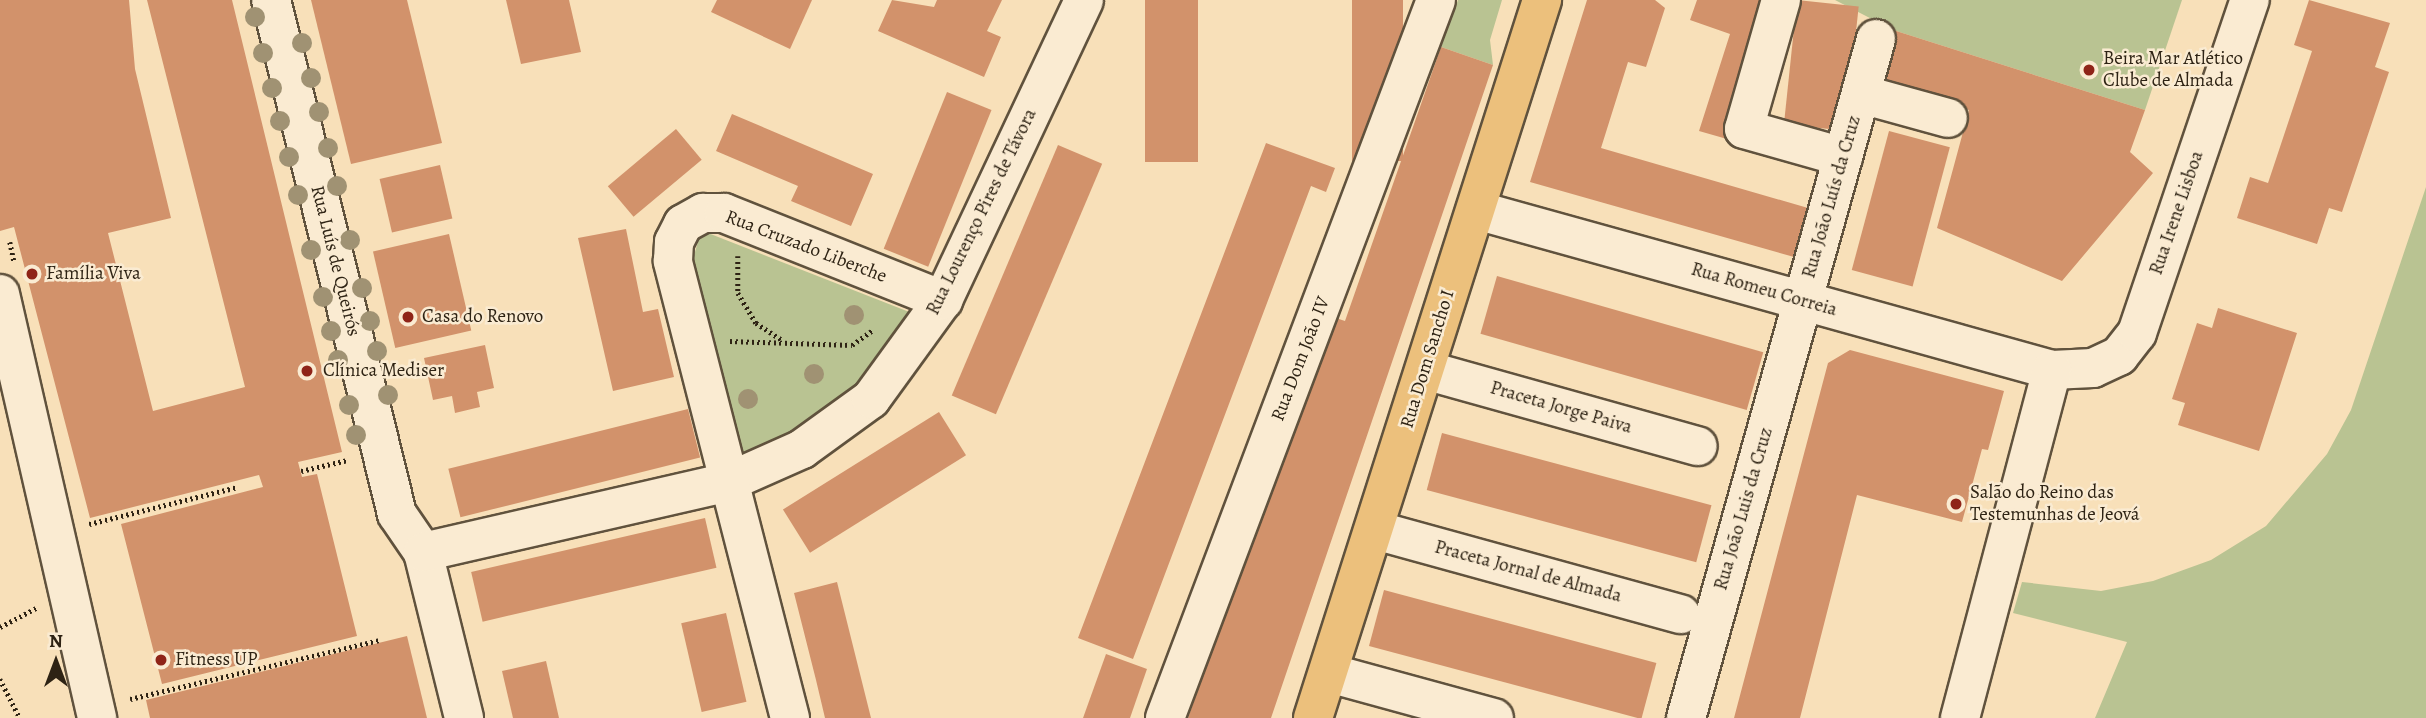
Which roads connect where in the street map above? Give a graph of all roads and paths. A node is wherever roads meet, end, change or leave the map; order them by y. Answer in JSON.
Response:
{"nodes":[{"id":1,"x":271,"y":0,"type":"edge"},
{"id":2,"x":1084,"y":0,"type":"edge"},
{"id":3,"x":1436,"y":0,"type":"edge"},
{"id":4,"x":1542,"y":0,"type":"edge"},
{"id":5,"x":1781,"y":0,"type":"edge"},
{"id":6,"x":2250,"y":0,"type":"edge"},
{"id":7,"x":1876,"y":39,"type":"dead end"},
{"id":8,"x":1861,"y":94,"type":"junction"},
{"id":9,"x":1948,"y":118,"type":"dead end"},
{"id":10,"x":1843,"y":158,"type":"junction"},
{"id":11,"x":1476,"y":210,"type":"junction"},
{"id":12,"x":744,"y":243,"type":"dead end"},
{"id":13,"x":0,"y":294,"type":"edge"},
{"id":14,"x":943,"y":300,"type":"junction"},
{"id":15,"x":1802,"y":301,"type":"junction"},
{"id":16,"x":878,"y":322,"type":"dead end"},
{"id":17,"x":785,"y":341,"type":"junction"},
{"id":18,"x":723,"y":343,"type":"dead end"},
{"id":19,"x":1425,"y":370,"type":"junction"},
{"id":20,"x":2052,"y":370,"type":"junction"},
{"id":21,"x":0,"y":406,"type":"edge"},
{"id":22,"x":1698,"y":446,"type":"dead end"},
{"id":23,"x":328,"y":465,"type":"dead end"},
{"id":24,"x":301,"y":471,"type":"dead end"},
{"id":25,"x":728,"y":482,"type":"junction"},
{"id":26,"x":237,"y":487,"type":"dead end"},
{"id":27,"x":40,"y":489,"type":"junction"},
{"id":28,"x":81,"y":526,"type":"dead end"},
{"id":29,"x":1375,"y":530,"type":"junction"},
{"id":30,"x":423,"y":552,"type":"junction"},
{"id":31,"x":41,"y":605,"type":"dead end"},
{"id":32,"x":1696,"y":618,"type":"junction"},
{"id":33,"x":0,"y":627,"type":"edge"},
{"id":34,"x":379,"y":640,"type":"dead end"},
{"id":35,"x":1329,"y":673,"type":"junction"},
{"id":36,"x":0,"y":679,"type":"edge"},
{"id":37,"x":111,"y":709,"type":"edge"},
{"id":38,"x":20,"y":718,"type":"edge"},
{"id":39,"x":464,"y":718,"type":"edge"},
{"id":40,"x":790,"y":718,"type":"edge"},
{"id":41,"x":1165,"y":718,"type":"edge"},
{"id":42,"x":1313,"y":718,"type":"edge"},
{"id":43,"x":1494,"y":718,"type":"edge"},
{"id":44,"x":1686,"y":718,"type":"edge"},
{"id":45,"x":1959,"y":718,"type":"edge"}],
"edges":[{"from":1,"to":30,"type":"street","name":"Rua Luís de Queirós"},
{"from":2,"to":14,"type":"street","name":"Rua Lourenço Pires de Távora"},
{"from":3,"to":41,"type":"street","name":"Rua Dom João IV"},
{"from":4,"to":11,"type":"main road","name":"Rua Dom Sancho I"},
{"from":5,"to":10,"type":"street"},
{"from":6,"to":20,"type":"street","name":"Rua Irene Lisboa"},
{"from":7,"to":8,"type":"street","name":"Rua João Luís da Cruz"},
{"from":8,"to":9,"type":"street","name":"Rua João Luís da Cruz"},
{"from":8,"to":10,"type":"street","name":"Rua João Luís da Cruz"},
{"from":10,"to":15,"type":"street","name":"Rua João Luís da Cruz"},
{"from":11,"to":15,"type":"street","name":"Rua Romeu Correia"},
{"from":11,"to":19,"type":"main road","name":"Rua Dom Sancho I"},
{"from":12,"to":17,"type":"path"},
{"from":13,"to":27,"type":"street"},
{"from":14,"to":25,"type":"street","name":"Rua Lourenço Pires de Távora"},
{"from":14,"to":25,"type":"street","name":"Rua Cruzado Liberche"},
{"from":15,"to":20,"type":"street","name":"Rua Romeu Correia"},
{"from":15,"to":32,"type":"street","name":"Rua João Luis da Cruz"},
{"from":16,"to":17,"type":"path"},
{"from":17,"to":18,"type":"path"},
{"from":19,"to":22,"type":"street","name":"Praceta Jorge Paiva"},
{"from":19,"to":29,"type":"main road","name":"Rua Dom Sancho I"},
{"from":20,"to":45,"type":"street"},
{"from":21,"to":27,"type":"street"},
{"from":23,"to":24,"type":"path"},
{"from":25,"to":30,"type":"street","name":"Rua Lourenço Pires de Távora"},
{"from":25,"to":40,"type":"street","name":"Rua Cruzado Liberche"},
{"from":26,"to":28,"type":"path"},
{"from":27,"to":37,"type":"street"},
{"from":29,"to":32,"type":"street","name":"Praceta Jornal de Almada"},
{"from":29,"to":35,"type":"main road","name":"Rua Dom Sancho I"},
{"from":30,"to":39,"type":"street","name":"Rua Luís de Queirós"},
{"from":31,"to":33,"type":"path"},
{"from":32,"to":44,"type":"street","name":"Rua João Luis da Cruz"},
{"from":34,"to":37,"type":"path"},
{"from":35,"to":42,"type":"main road","name":"Rua Dom Sancho I"},
{"from":35,"to":43,"type":"street"},
{"from":36,"to":38,"type":"path"}]}
